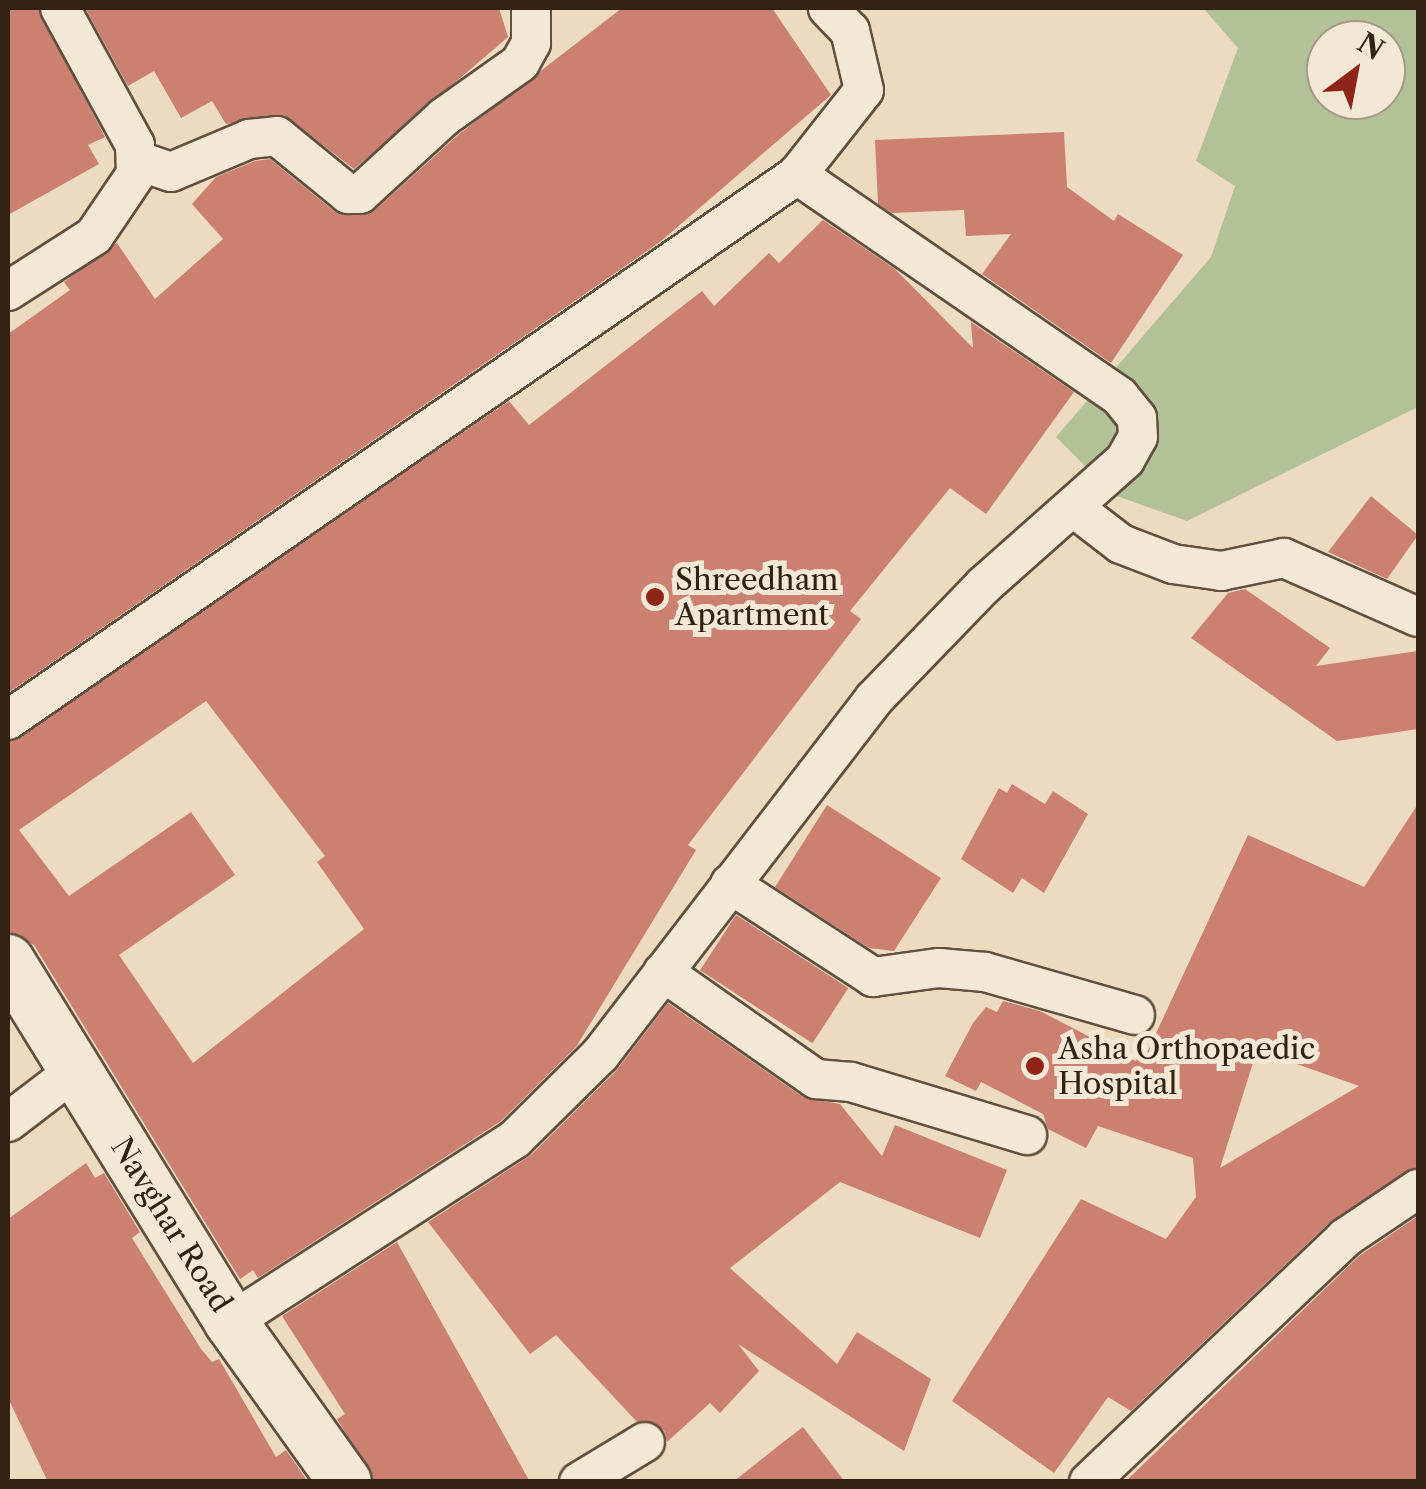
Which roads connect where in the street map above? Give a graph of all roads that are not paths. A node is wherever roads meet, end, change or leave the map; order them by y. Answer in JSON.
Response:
{"nodes":[{"id":1,"x":60,"y":8,"type":"edge"},
{"id":2,"x":531,"y":8,"type":"edge"},
{"id":3,"x":828,"y":8,"type":"edge"},
{"id":4,"x":136,"y":160,"type":"junction"},
{"id":5,"x":797,"y":174,"type":"junction"},
{"id":6,"x":8,"y":291,"type":"edge"},
{"id":7,"x":1074,"y":508,"type":"junction"},
{"id":8,"x":1418,"y":617,"type":"edge"},
{"id":9,"x":8,"y":720,"type":"edge"},
{"id":10,"x":730,"y":884,"type":"junction"},
{"id":11,"x":8,"y":961,"type":"edge"},
{"id":12,"x":663,"y":972,"type":"junction"},
{"id":13,"x":1135,"y":1015,"type":"dead end"},
{"id":14,"x":76,"y":1070,"type":"junction"},
{"id":15,"x":8,"y":1122,"type":"edge"},
{"id":16,"x":1026,"y":1135,"type":"dead end"},
{"id":17,"x":1418,"y":1189,"type":"edge"},
{"id":18,"x":231,"y":1322,"type":"junction"},
{"id":19,"x":645,"y":1442,"type":"dead end"},
{"id":20,"x":346,"y":1482,"type":"edge"},
{"id":21,"x":579,"y":1482,"type":"edge"},
{"id":22,"x":1089,"y":1482,"type":"edge"}],
"edges":[{"from":1,"to":4,"type":"street"},
{"from":2,"to":4,"type":"street"},
{"from":3,"to":5,"type":"street"},
{"from":4,"to":6,"type":"street"},
{"from":5,"to":7,"type":"street"},
{"from":5,"to":9,"type":"street"},
{"from":7,"to":8,"type":"street"},
{"from":7,"to":10,"type":"street"},
{"from":10,"to":12,"type":"street"},
{"from":10,"to":13,"type":"street"},
{"from":11,"to":14,"type":"main road","name":"Navghar Road"},
{"from":12,"to":16,"type":"street"},
{"from":12,"to":18,"type":"street"},
{"from":14,"to":15,"type":"street"},
{"from":14,"to":18,"type":"main road","name":"Navghar Road"},
{"from":17,"to":22,"type":"street"},
{"from":18,"to":20,"type":"main road","name":"Navghar Road"},
{"from":19,"to":21,"type":"street"}]}
